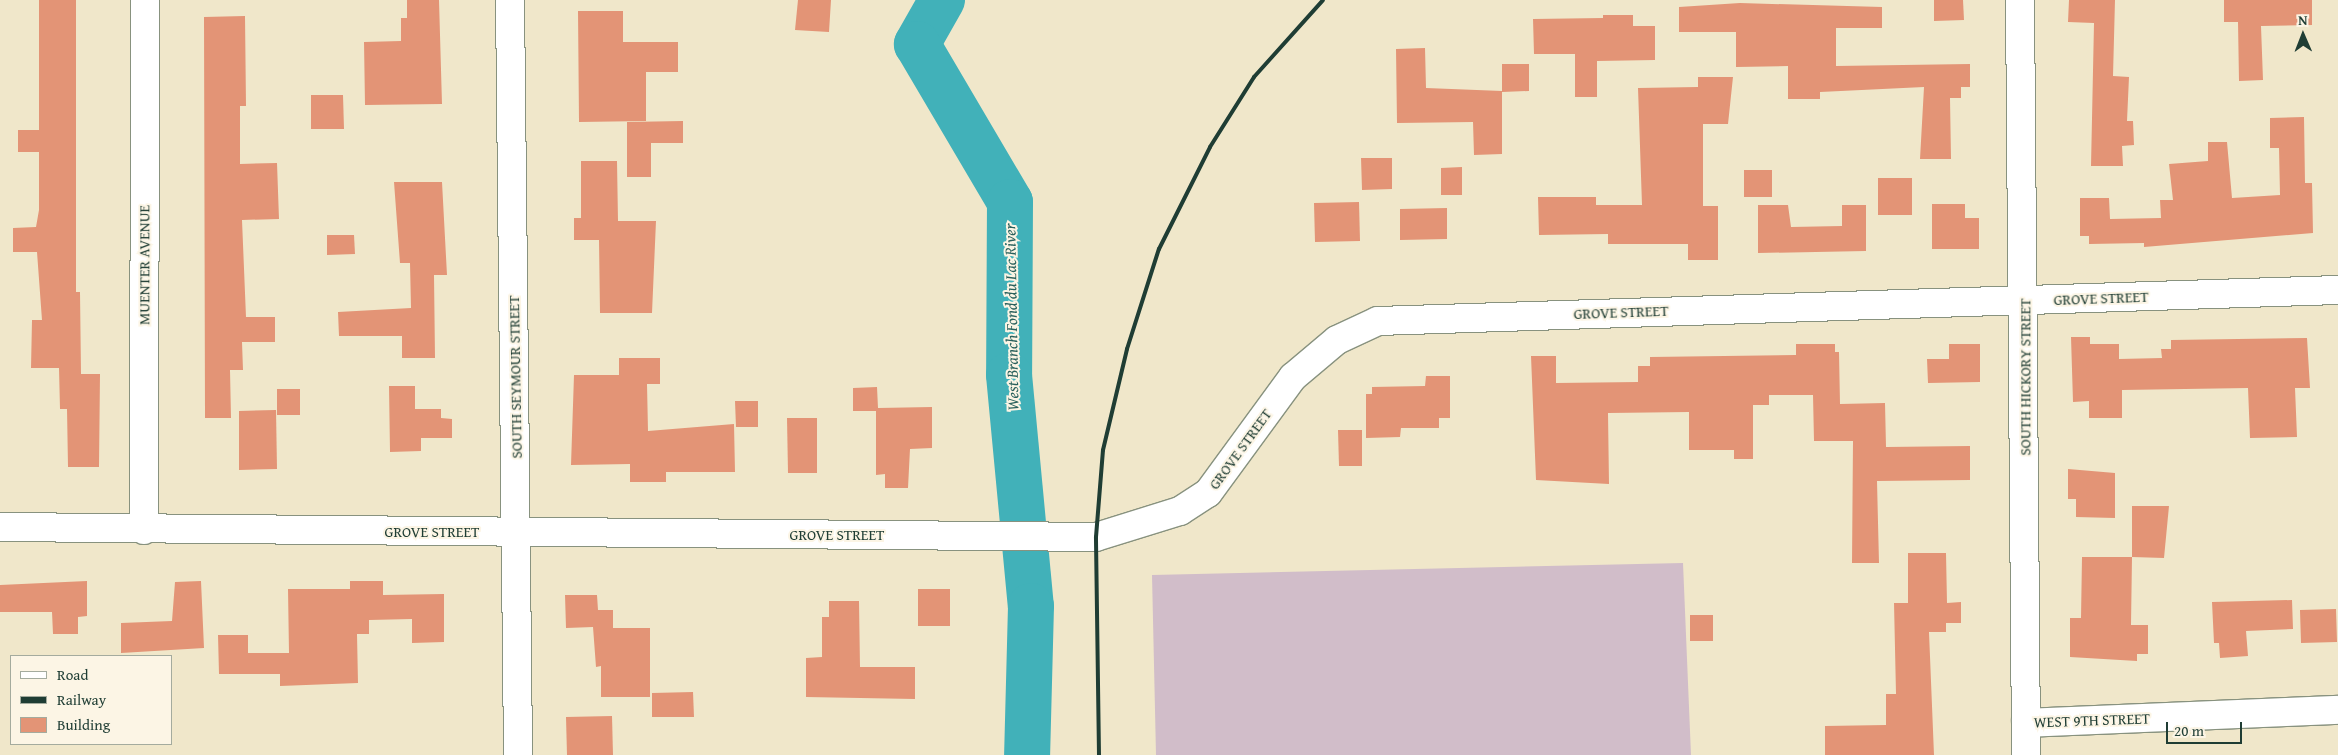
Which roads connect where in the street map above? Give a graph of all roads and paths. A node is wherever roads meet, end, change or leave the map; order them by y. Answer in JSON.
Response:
{"nodes":[{"id":1,"x":145,"y":0,"type":"edge"},
{"id":2,"x":510,"y":0,"type":"edge"},
{"id":3,"x":2020,"y":0,"type":"edge"},
{"id":4,"x":2338,"y":290,"type":"edge"},
{"id":5,"x":2025,"y":300,"type":"junction"},
{"id":6,"x":0,"y":528,"type":"edge"},
{"id":7,"x":144,"y":530,"type":"junction"},
{"id":8,"x":517,"y":532,"type":"junction"},
{"id":9,"x":2338,"y":710,"type":"edge"},
{"id":10,"x":2026,"y":723,"type":"junction"},
{"id":11,"x":518,"y":755,"type":"edge"},
{"id":12,"x":2026,"y":755,"type":"edge"}],
"edges":[{"from":1,"to":7,"type":"street","name":"MUENTER AVENUE"},
{"from":2,"to":8,"type":"street","name":"SOUTH SEYMOUR STREET"},
{"from":3,"to":5,"type":"street","name":"SOUTH HICKORY STREET"},
{"from":4,"to":5,"type":"street","name":"GROVE STREET"},
{"from":5,"to":8,"type":"street","name":"GROVE STREET"},
{"from":5,"to":10,"type":"street","name":"SOUTH HICKORY STREET"},
{"from":6,"to":7,"type":"street","name":"GROVE STREET"},
{"from":7,"to":8,"type":"street","name":"GROVE STREET"},
{"from":8,"to":11,"type":"street","name":"SOUTH SEYMOUR STREET"},
{"from":9,"to":10,"type":"street","name":"WEST 9TH STREET"},
{"from":10,"to":12,"type":"street","name":"SOUTH HICKORY STREET"}]}
